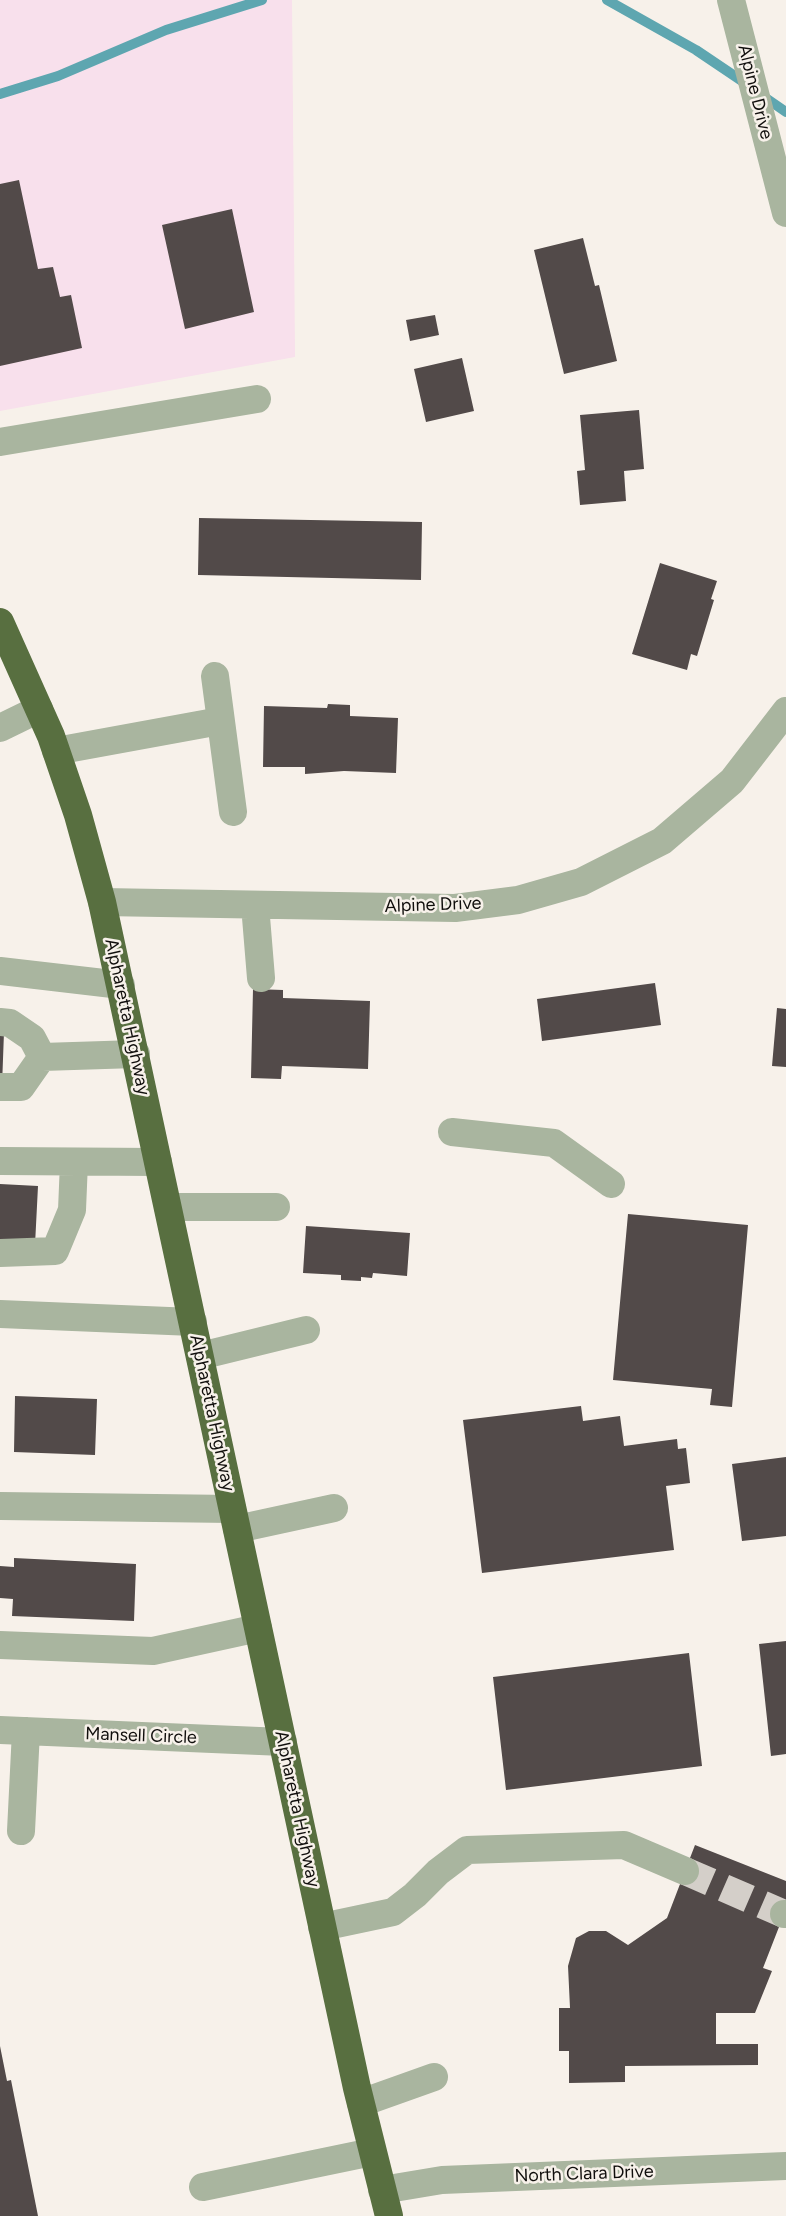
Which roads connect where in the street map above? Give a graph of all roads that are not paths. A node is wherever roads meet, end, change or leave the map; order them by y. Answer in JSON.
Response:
{"nodes":[{"id":1,"x":731,"y":0,"type":"edge"},
{"id":2,"x":786,"y":212,"type":"edge"},
{"id":3,"x":257,"y":399,"type":"dead end"},
{"id":4,"x":0,"y":442,"type":"edge"},
{"id":5,"x":0,"y":622,"type":"edge"},
{"id":6,"x":215,"y":676,"type":"dead end"},
{"id":7,"x":39,"y":709,"type":"junction"},
{"id":8,"x":786,"y":711,"type":"edge"},
{"id":9,"x":220,"y":721,"type":"junction"},
{"id":10,"x":0,"y":728,"type":"edge"},
{"id":11,"x":56,"y":751,"type":"junction"},
{"id":12,"x":233,"y":812,"type":"dead end"},
{"id":13,"x":102,"y":902,"type":"junction"},
{"id":14,"x":255,"y":905,"type":"junction"},
{"id":15,"x":0,"y":972,"type":"edge"},
{"id":16,"x":261,"y":978,"type":"dead end"},
{"id":17,"x":121,"y":985,"type":"junction"},
{"id":18,"x":0,"y":1022,"type":"edge"},
{"id":19,"x":136,"y":1054,"type":"junction"},
{"id":20,"x":42,"y":1057,"type":"junction"},
{"id":21,"x":0,"y":1087,"type":"edge"},
{"id":22,"x":452,"y":1132,"type":"dead end"},
{"id":23,"x":0,"y":1161,"type":"edge"},
{"id":24,"x":74,"y":1162,"type":"junction"},
{"id":25,"x":158,"y":1162,"type":"junction"},
{"id":26,"x":610,"y":1184,"type":"dead end"},
{"id":27,"x":168,"y":1207,"type":"junction"},
{"id":28,"x":276,"y":1207,"type":"dead end"},
{"id":29,"x":0,"y":1253,"type":"edge"},
{"id":30,"x":0,"y":1314,"type":"edge"},
{"id":31,"x":193,"y":1322,"type":"junction"},
{"id":32,"x":306,"y":1330,"type":"dead end"},
{"id":33,"x":200,"y":1356,"type":"junction"},
{"id":34,"x":0,"y":1506,"type":"edge"},
{"id":35,"x":334,"y":1508,"type":"dead end"},
{"id":36,"x":234,"y":1519,"type":"junction"},
{"id":37,"x":258,"y":1628,"type":"junction"},
{"id":38,"x":0,"y":1645,"type":"edge"},
{"id":39,"x":13,"y":1731,"type":"edge"},
{"id":40,"x":283,"y":1742,"type":"junction"},
{"id":41,"x":21,"y":1831,"type":"dead end"},
{"id":42,"x":685,"y":1871,"type":"tunnel mouth"},
{"id":43,"x":322,"y":1927,"type":"junction"},
{"id":44,"x":434,"y":2077,"type":"dead end"},
{"id":45,"x":361,"y":2102,"type":"junction"},
{"id":46,"x":372,"y":2152,"type":"junction"},
{"id":47,"x":786,"y":2166,"type":"edge"},
{"id":48,"x":204,"y":2187,"type":"dead end"},
{"id":49,"x":382,"y":2190,"type":"junction"},
{"id":50,"x":389,"y":2216,"type":"edge"}],
"edges":[{"from":1,"to":2,"type":"street","name":"Alpine Drive"},
{"from":3,"to":4,"type":"street"},
{"from":5,"to":7,"type":"highway","name":"Alpharetta Highway"},
{"from":6,"to":9,"type":"street"},
{"from":7,"to":10,"type":"street"},
{"from":7,"to":11,"type":"highway","name":"Alpharetta Highway"},
{"from":8,"to":14,"type":"street","name":"Alpine Drive"},
{"from":9,"to":11,"type":"street"},
{"from":9,"to":12,"type":"street"},
{"from":11,"to":13,"type":"highway","name":"Alpharetta Highway"},
{"from":13,"to":14,"type":"street","name":"Alpine Drive"},
{"from":13,"to":17,"type":"highway","name":"Alpharetta Highway"},
{"from":14,"to":16,"type":"street"},
{"from":15,"to":17,"type":"street"},
{"from":17,"to":19,"type":"highway","name":"Alpharetta Highway"},
{"from":18,"to":20,"type":"street"},
{"from":19,"to":20,"type":"street"},
{"from":19,"to":25,"type":"highway","name":"Alpharetta Highway"},
{"from":20,"to":21,"type":"street"},
{"from":22,"to":26,"type":"street"},
{"from":23,"to":24,"type":"street"},
{"from":24,"to":25,"type":"street"},
{"from":24,"to":29,"type":"street"},
{"from":25,"to":27,"type":"highway","name":"Alpharetta Highway"},
{"from":27,"to":28,"type":"street"},
{"from":27,"to":31,"type":"highway","name":"Alpharetta Highway"},
{"from":30,"to":31,"type":"street"},
{"from":31,"to":33,"type":"highway","name":"Alpharetta Highway"},
{"from":32,"to":33,"type":"street"},
{"from":33,"to":36,"type":"highway","name":"Alpharetta Highway"},
{"from":34,"to":36,"type":"street"},
{"from":35,"to":36,"type":"street"},
{"from":36,"to":37,"type":"highway","name":"Alpharetta Highway"},
{"from":37,"to":38,"type":"street"},
{"from":37,"to":40,"type":"highway","name":"Alpharetta Highway"},
{"from":39,"to":40,"type":"street","name":"Mansell Circle"},
{"from":39,"to":41,"type":"street"},
{"from":40,"to":43,"type":"highway","name":"Alpharetta Highway"},
{"from":42,"to":43,"type":"street"},
{"from":43,"to":45,"type":"highway","name":"Alpharetta Highway"},
{"from":44,"to":45,"type":"street"},
{"from":45,"to":46,"type":"highway","name":"Alpharetta Highway"},
{"from":46,"to":48,"type":"street"},
{"from":46,"to":49,"type":"highway","name":"Alpharetta Highway"},
{"from":47,"to":49,"type":"street","name":"North Clara Drive"},
{"from":49,"to":50,"type":"highway","name":"Alpharetta Highway"}]}
